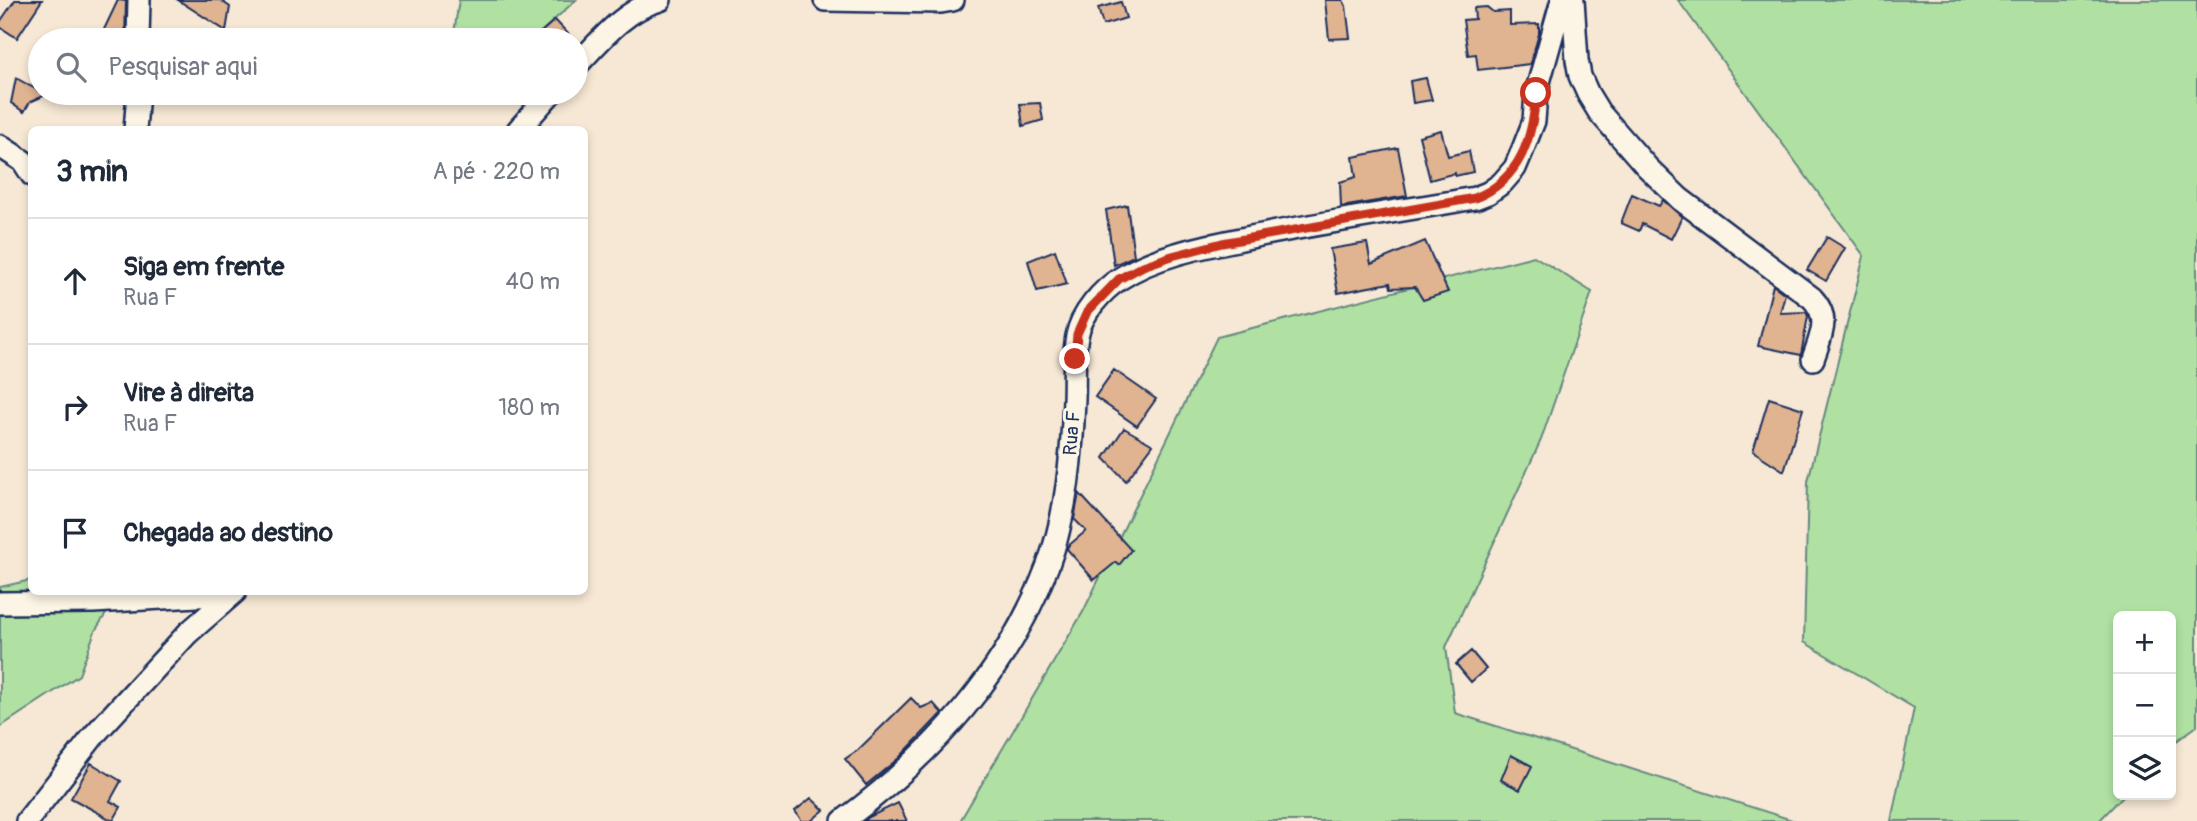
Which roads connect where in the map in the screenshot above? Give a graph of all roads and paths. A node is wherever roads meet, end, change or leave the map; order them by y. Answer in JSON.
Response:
{"nodes":[{"id":1,"x":139,"y":0,"type":"edge"},
{"id":2,"x":660,"y":0,"type":"edge"},
{"id":3,"x":825,"y":0,"type":"edge"},
{"id":4,"x":953,"y":0,"type":"edge"},
{"id":5,"x":1562,"y":0,"type":"edge"},
{"id":6,"x":1573,"y":0,"type":"edge"},
{"id":7,"x":138,"y":28,"type":"edge"},
{"id":8,"x":588,"y":53,"type":"edge"},
{"id":9,"x":137,"y":105,"type":"edge"},
{"id":10,"x":540,"y":105,"type":"edge"},
{"id":11,"x":135,"y":126,"type":"edge"},
{"id":12,"x":522,"y":126,"type":"edge"},
{"id":13,"x":0,"y":146,"type":"edge"},
{"id":14,"x":28,"y":168,"type":"edge"},
{"id":15,"x":1813,"y":359,"type":"dead end"},
{"id":16,"x":202,"y":595,"type":"edge"},
{"id":17,"x":231,"y":595,"type":"edge"},
{"id":18,"x":0,"y":603,"type":"edge"},
{"id":19,"x":27,"y":821,"type":"edge"},
{"id":20,"x":843,"y":821,"type":"edge"}],
"edges":[{"from":1,"to":7,"type":"street"},
{"from":2,"to":8,"type":"street"},
{"from":3,"to":4,"type":"street"},
{"from":5,"to":20,"type":"street","name":"Rua F"},
{"from":6,"to":15,"type":"street"},
{"from":9,"to":11,"type":"street"},
{"from":10,"to":12,"type":"street"},
{"from":13,"to":14,"type":"street"},
{"from":16,"to":18,"type":"street"},
{"from":17,"to":19,"type":"street"}]}
